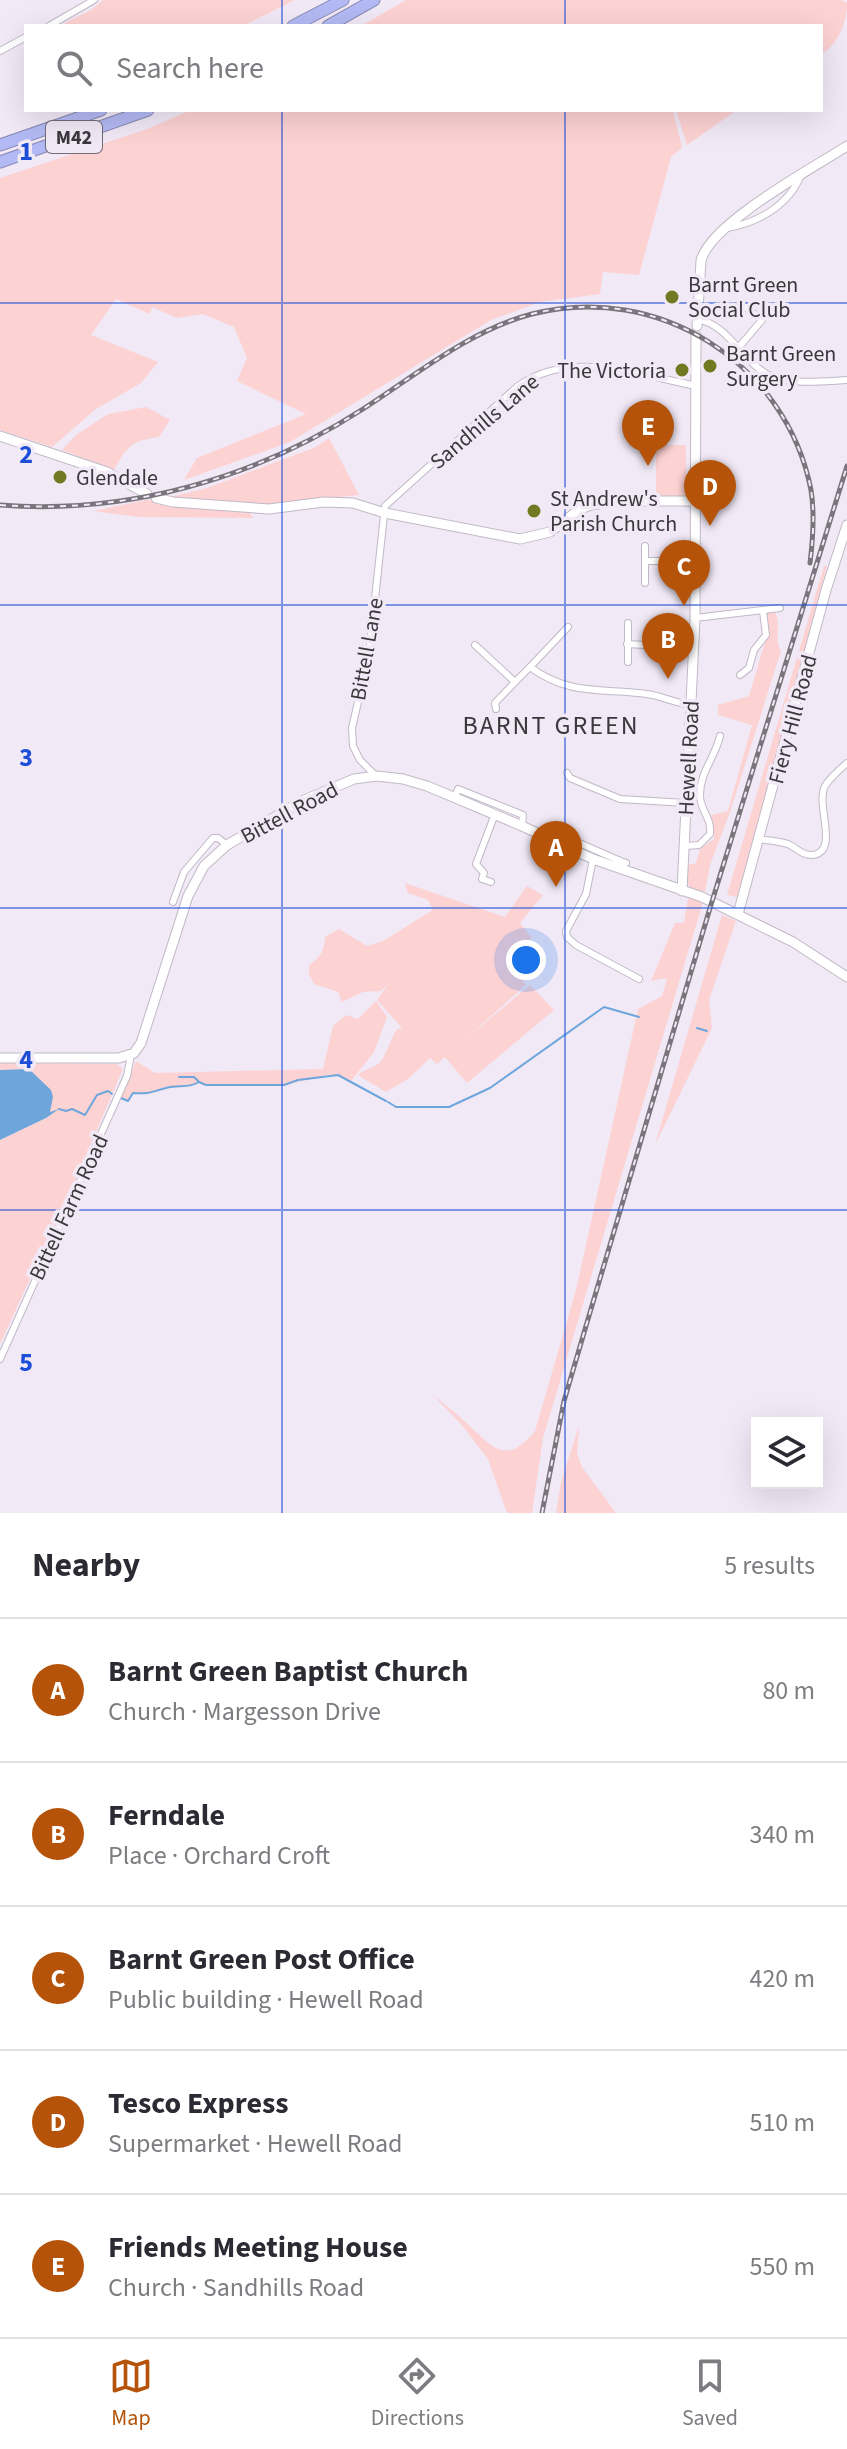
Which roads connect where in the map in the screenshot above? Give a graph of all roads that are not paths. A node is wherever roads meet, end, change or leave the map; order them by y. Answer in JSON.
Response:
{"nodes":[{"id":1,"x":94,"y":0,"type":"edge"},
{"id":2,"x":343,"y":0,"type":"edge"},
{"id":3,"x":374,"y":0,"type":"edge"},
{"id":4,"x":52,"y":24,"type":"edge"},
{"id":5,"x":297,"y":24,"type":"edge"},
{"id":6,"x":332,"y":24,"type":"edge"},
{"id":7,"x":24,"y":38,"type":"edge"},
{"id":8,"x":0,"y":51,"type":"edge"},
{"id":9,"x":95,"y":112,"type":"edge"},
{"id":10,"x":142,"y":112,"type":"edge"},
{"id":11,"x":0,"y":145,"type":"edge"},
{"id":12,"x":847,"y":146,"type":"edge"},
{"id":13,"x":0,"y":162,"type":"edge"},
{"id":14,"x":743,"y":305,"type":"dead end"},
{"id":15,"x":697,"y":327,"type":"junction"},
{"id":16,"x":739,"y":347,"type":"junction"},
{"id":17,"x":847,"y":380,"type":"edge"},
{"id":18,"x":697,"y":386,"type":"junction"},
{"id":19,"x":0,"y":436,"type":"edge"},
{"id":20,"x":697,"y":501,"type":"junction"},
{"id":21,"x":385,"y":513,"type":"junction"},
{"id":22,"x":847,"y":527,"type":"edge"},
{"id":23,"x":645,"y":546,"type":"dead end"},
{"id":24,"x":645,"y":561,"type":"junction"},
{"id":25,"x":695,"y":561,"type":"junction"},
{"id":26,"x":645,"y":583,"type":"dead end"},
{"id":27,"x":780,"y":608,"type":"dead end"},
{"id":28,"x":763,"y":611,"type":"junction"},
{"id":29,"x":695,"y":618,"type":"junction"},
{"id":30,"x":628,"y":623,"type":"dead end"},
{"id":31,"x":568,"y":627,"type":"dead end"},
{"id":32,"x":627,"y":644,"type":"junction"},
{"id":33,"x":475,"y":645,"type":"dead end"},
{"id":34,"x":694,"y":648,"type":"junction"},
{"id":35,"x":628,"y":662,"type":"dead end"},
{"id":36,"x":530,"y":667,"type":"junction"},
{"id":37,"x":740,"y":675,"type":"dead end"},
{"id":38,"x":515,"y":682,"type":"junction"},
{"id":39,"x":691,"y":705,"type":"junction"},
{"id":40,"x":496,"y":709,"type":"dead end"},
{"id":41,"x":726,"y":745,"type":"dead end"},
{"id":42,"x":360,"y":760,"type":"junction"},
{"id":43,"x":847,"y":763,"type":"edge"},
{"id":44,"x":567,"y":773,"type":"dead end"},
{"id":45,"x":377,"y":776,"type":"junction"},
{"id":46,"x":354,"y":779,"type":"junction"},
{"id":47,"x":455,"y":797,"type":"junction"},
{"id":48,"x":686,"y":803,"type":"junction"},
{"id":49,"x":495,"y":814,"type":"junction"},
{"id":50,"x":522,"y":826,"type":"junction"},
{"id":51,"x":552,"y":831,"type":"dead end"},
{"id":52,"x":759,"y":839,"type":"junction"},
{"id":53,"x":567,"y":842,"type":"junction"},
{"id":54,"x":227,"y":845,"type":"junction"},
{"id":55,"x":685,"y":846,"type":"junction"},
{"id":56,"x":593,"y":859,"type":"junction"},
{"id":57,"x":616,"y":863,"type":"junction"},
{"id":58,"x":626,"y":863,"type":"dead end"},
{"id":59,"x":491,"y":882,"type":"dead end"},
{"id":60,"x":682,"y":891,"type":"junction"},
{"id":61,"x":173,"y":902,"type":"dead end"},
{"id":62,"x":738,"y":914,"type":"junction"},
{"id":63,"x":847,"y":977,"type":"edge"},
{"id":64,"x":639,"y":979,"type":"dead end"},
{"id":65,"x":131,"y":1055,"type":"junction"},
{"id":66,"x":0,"y":1058,"type":"edge"},
{"id":67,"x":0,"y":1359,"type":"edge"}],
"edges":[{"from":1,"to":4,"type":"street"},
{"from":2,"to":5,"type":"highway"},
{"from":3,"to":6,"type":"highway"},
{"from":7,"to":8,"type":"street"},
{"from":9,"to":11,"type":"highway","number":"M42"},
{"from":10,"to":13,"type":"highway","number":"M42"},
{"from":12,"to":15,"type":"street","name":"Hewell Road"},
{"from":14,"to":16,"type":"street"},
{"from":15,"to":16,"type":"street"},
{"from":15,"to":18,"type":"street","name":"Hewell Road"},
{"from":16,"to":17,"type":"street"},
{"from":18,"to":20,"type":"street","name":"Hewell Road"},
{"from":18,"to":21,"type":"street","name":"Sandhills Lane"},
{"from":19,"to":21,"type":"street"},
{"from":20,"to":21,"type":"street"},
{"from":20,"to":25,"type":"street","name":"Hewell Road"},
{"from":21,"to":42,"type":"street","name":"Bittell Lane"},
{"from":22,"to":52,"type":"street","name":"Fiery Hill Road"},
{"from":23,"to":24,"type":"street"},
{"from":24,"to":25,"type":"street"},
{"from":24,"to":26,"type":"street"},
{"from":25,"to":29,"type":"street","name":"Hewell Road"},
{"from":27,"to":28,"type":"street"},
{"from":28,"to":29,"type":"street"},
{"from":28,"to":37,"type":"street"},
{"from":29,"to":34,"type":"street","name":"Hewell Road"},
{"from":30,"to":32,"type":"street"},
{"from":31,"to":36,"type":"street"},
{"from":32,"to":34,"type":"street"},
{"from":32,"to":35,"type":"street"},
{"from":33,"to":38,"type":"street"},
{"from":34,"to":39,"type":"street","name":"Hewell Road"},
{"from":36,"to":38,"type":"street"},
{"from":36,"to":39,"type":"street"},
{"from":38,"to":40,"type":"street"},
{"from":39,"to":48,"type":"street","name":"Hewell Road"},
{"from":41,"to":55,"type":"street"},
{"from":42,"to":45,"type":"street"},
{"from":42,"to":46,"type":"street"},
{"from":43,"to":52,"type":"street"},
{"from":44,"to":48,"type":"street"},
{"from":45,"to":46,"type":"street","name":"Bittell Road"},
{"from":45,"to":47,"type":"street","name":"Bittell Road"},
{"from":46,"to":54,"type":"street","name":"Bittell Road"},
{"from":47,"to":49,"type":"street","name":"Bittell Road"},
{"from":47,"to":50,"type":"street"},
{"from":48,"to":55,"type":"street","name":"Hewell Road"},
{"from":49,"to":50,"type":"street","name":"Bittell Road"},
{"from":49,"to":59,"type":"street"},
{"from":50,"to":53,"type":"street","name":"Bittell Road"},
{"from":51,"to":53,"type":"street"},
{"from":52,"to":62,"type":"street","name":"Fiery Hill Road"},
{"from":53,"to":56,"type":"street","name":"Bittell Road"},
{"from":53,"to":57,"type":"street"},
{"from":54,"to":61,"type":"street"},
{"from":54,"to":65,"type":"street","name":"Bittell Road"},
{"from":55,"to":60,"type":"street","name":"Hewell Road"},
{"from":56,"to":57,"type":"street","name":"Bittell Road"},
{"from":56,"to":64,"type":"street"},
{"from":57,"to":58,"type":"street"},
{"from":57,"to":60,"type":"street","name":"Bittell Road"},
{"from":60,"to":62,"type":"street","name":"Bittell Road"},
{"from":62,"to":63,"type":"street","name":"Bittell Road"},
{"from":65,"to":66,"type":"street"},
{"from":65,"to":67,"type":"street","name":"Bittell Farm Road"}]}
